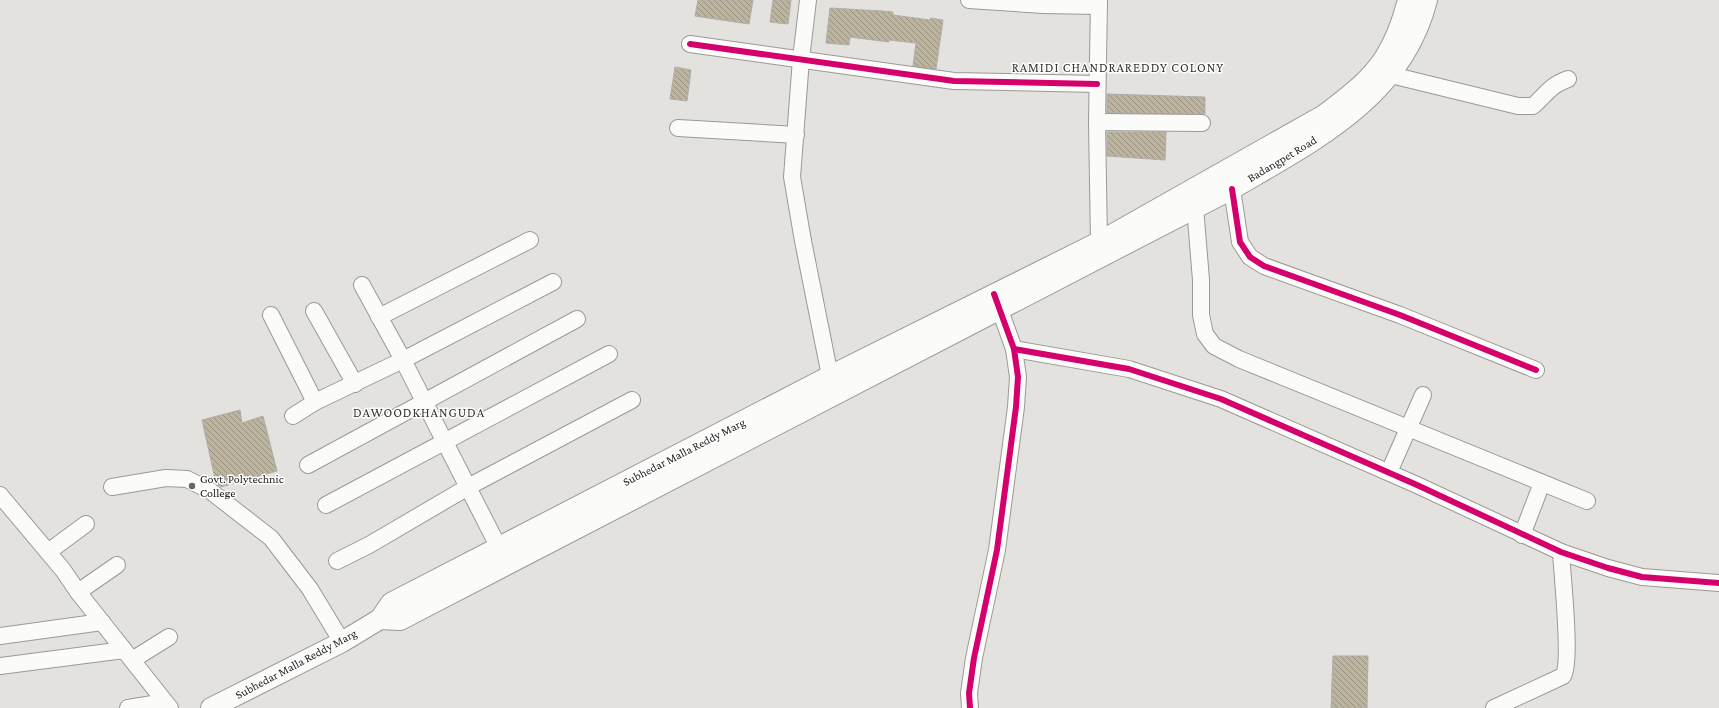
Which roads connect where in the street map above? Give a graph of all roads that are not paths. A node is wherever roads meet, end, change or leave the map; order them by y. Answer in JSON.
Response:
{"nodes":[{"id":1,"x":808,"y":0,"type":"edge"},
{"id":2,"x":969,"y":0,"type":"edge"},
{"id":3,"x":1408,"y":0,"type":"edge"},
{"id":4,"x":1427,"y":0,"type":"edge"},
{"id":5,"x":1099,"y":3,"type":"edge"},
{"id":6,"x":690,"y":44,"type":"dead end"},
{"id":7,"x":801,"y":59,"type":"junction"},
{"id":8,"x":1391,"y":75,"type":"junction"},
{"id":9,"x":1568,"y":79,"type":"dead end"},
{"id":10,"x":1097,"y":84,"type":"junction"},
{"id":11,"x":1096,"y":122,"type":"junction"},
{"id":12,"x":1202,"y":123,"type":"dead end"},
{"id":13,"x":678,"y":128,"type":"dead end"},
{"id":14,"x":796,"y":135,"type":"junction"},
{"id":15,"x":1232,"y":189,"type":"junction"},
{"id":16,"x":1195,"y":207,"type":"junction"},
{"id":17,"x":530,"y":240,"type":"dead end"},
{"id":18,"x":1099,"y":242,"type":"junction"},
{"id":19,"x":553,"y":282,"type":"dead end"},
{"id":20,"x":362,"y":285,"type":"dead end"},
{"id":21,"x":998,"y":302,"type":"junction"},
{"id":22,"x":314,"y":311,"type":"dead end"},
{"id":23,"x":271,"y":315,"type":"dead end"},
{"id":24,"x":379,"y":316,"type":"junction"},
{"id":25,"x":577,"y":319,"type":"dead end"},
{"id":26,"x":1014,"y":349,"type":"junction"},
{"id":27,"x":609,"y":354,"type":"dead end"},
{"id":28,"x":403,"y":360,"type":"junction"},
{"id":29,"x":1536,"y":370,"type":"dead end"},
{"id":30,"x":830,"y":376,"type":"junction"},
{"id":31,"x":355,"y":384,"type":"junction"},
{"id":32,"x":1423,"y":395,"type":"dead end"},
{"id":33,"x":632,"y":400,"type":"dead end"},
{"id":34,"x":423,"y":401,"type":"junction"},
{"id":35,"x":315,"y":402,"type":"junction"},
{"id":36,"x":293,"y":416,"type":"dead end"},
{"id":37,"x":1409,"y":427,"type":"junction"},
{"id":38,"x":444,"y":442,"type":"junction"},
{"id":39,"x":308,"y":465,"type":"dead end"},
{"id":40,"x":1389,"y":472,"type":"junction"},
{"id":41,"x":1542,"y":483,"type":"junction"},
{"id":42,"x":112,"y":487,"type":"dead end"},
{"id":43,"x":468,"y":487,"type":"junction"},
{"id":44,"x":0,"y":495,"type":"edge"},
{"id":45,"x":1587,"y":501,"type":"dead end"},
{"id":46,"x":326,"y":505,"type":"dead end"},
{"id":47,"x":86,"y":524,"type":"dead end"},
{"id":48,"x":1522,"y":535,"type":"junction"},
{"id":49,"x":499,"y":548,"type":"junction"},
{"id":50,"x":48,"y":552,"type":"junction"},
{"id":51,"x":1561,"y":552,"type":"junction"},
{"id":52,"x":337,"y":561,"type":"dead end"},
{"id":53,"x":117,"y":565,"type":"dead end"},
{"id":54,"x":1719,"y":583,"type":"edge"},
{"id":55,"x":78,"y":592,"type":"junction"},
{"id":56,"x":380,"y":619,"type":"junction"},
{"id":57,"x":102,"y":622,"type":"junction"},
{"id":58,"x":0,"y":636,"type":"edge"},
{"id":59,"x":169,"y":637,"type":"dead end"},
{"id":60,"x":342,"y":642,"type":"junction"},
{"id":61,"x":128,"y":655,"type":"junction"},
{"id":62,"x":0,"y":666,"type":"edge"},
{"id":63,"x":168,"y":705,"type":"edge"},
{"id":64,"x":128,"y":708,"type":"edge"},
{"id":65,"x":211,"y":708,"type":"edge"},
{"id":66,"x":970,"y":708,"type":"edge"},
{"id":67,"x":1494,"y":708,"type":"edge"}],
"edges":[{"from":1,"to":7,"type":"street"},
{"from":2,"to":5,"type":"street"},
{"from":3,"to":18,"type":"main road","name":"Badangpet Road"},
{"from":4,"to":8,"type":"main road","name":"Badangpet Road"},
{"from":5,"to":10,"type":"street"},
{"from":6,"to":7,"type":"street"},
{"from":7,"to":10,"type":"street"},
{"from":7,"to":14,"type":"street"},
{"from":8,"to":9,"type":"street"},
{"from":8,"to":15,"type":"main road","name":"Badangpet Road"},
{"from":10,"to":11,"type":"street"},
{"from":11,"to":12,"type":"street"},
{"from":11,"to":18,"type":"street"},
{"from":13,"to":14,"type":"street"},
{"from":14,"to":30,"type":"street"},
{"from":15,"to":16,"type":"main road","name":"Badangpet Road"},
{"from":15,"to":29,"type":"street"},
{"from":16,"to":21,"type":"main road","name":"Badangpet Road"},
{"from":16,"to":37,"type":"street"},
{"from":17,"to":24,"type":"street"},
{"from":18,"to":21,"type":"main road","name":"Badangpet Road"},
{"from":19,"to":28,"type":"street"},
{"from":20,"to":24,"type":"street"},
{"from":21,"to":26,"type":"street"},
{"from":21,"to":30,"type":"main road","name":"Subhedar Malla Reddy Marg"},
{"from":21,"to":56,"type":"main road","name":"Subhedar Malla Reddy Marg"},
{"from":22,"to":31,"type":"street"},
{"from":23,"to":35,"type":"street"},
{"from":24,"to":28,"type":"street"},
{"from":25,"to":34,"type":"street"},
{"from":26,"to":40,"type":"street"},
{"from":26,"to":66,"type":"street"},
{"from":27,"to":38,"type":"street"},
{"from":28,"to":31,"type":"street"},
{"from":28,"to":34,"type":"street"},
{"from":30,"to":49,"type":"main road","name":"Subhedar Malla Reddy Marg"},
{"from":31,"to":35,"type":"street"},
{"from":32,"to":37,"type":"street"},
{"from":33,"to":43,"type":"street"},
{"from":34,"to":38,"type":"street"},
{"from":34,"to":39,"type":"street"},
{"from":35,"to":36,"type":"street"},
{"from":37,"to":40,"type":"street"},
{"from":37,"to":41,"type":"street"},
{"from":38,"to":43,"type":"street"},
{"from":38,"to":46,"type":"street"},
{"from":40,"to":48,"type":"street"},
{"from":41,"to":45,"type":"street"},
{"from":41,"to":48,"type":"street"},
{"from":42,"to":60,"type":"street"},
{"from":43,"to":49,"type":"street"},
{"from":43,"to":52,"type":"street"},
{"from":44,"to":50,"type":"street"},
{"from":47,"to":50,"type":"street"},
{"from":48,"to":51,"type":"street"},
{"from":49,"to":56,"type":"main road","name":"Subhedar Malla Reddy Marg"},
{"from":50,"to":55,"type":"street"},
{"from":51,"to":54,"type":"street"},
{"from":51,"to":67,"type":"street"},
{"from":53,"to":55,"type":"street"},
{"from":55,"to":57,"type":"street"},
{"from":56,"to":60,"type":"main road","name":"Subhedar Malla Reddy Marg"},
{"from":57,"to":58,"type":"street"},
{"from":57,"to":61,"type":"street"},
{"from":59,"to":61,"type":"street"},
{"from":60,"to":65,"type":"main road","name":"Subhedar Malla Reddy Marg"},
{"from":61,"to":62,"type":"street"},
{"from":61,"to":63,"type":"street"},
{"from":63,"to":64,"type":"street"}]}
